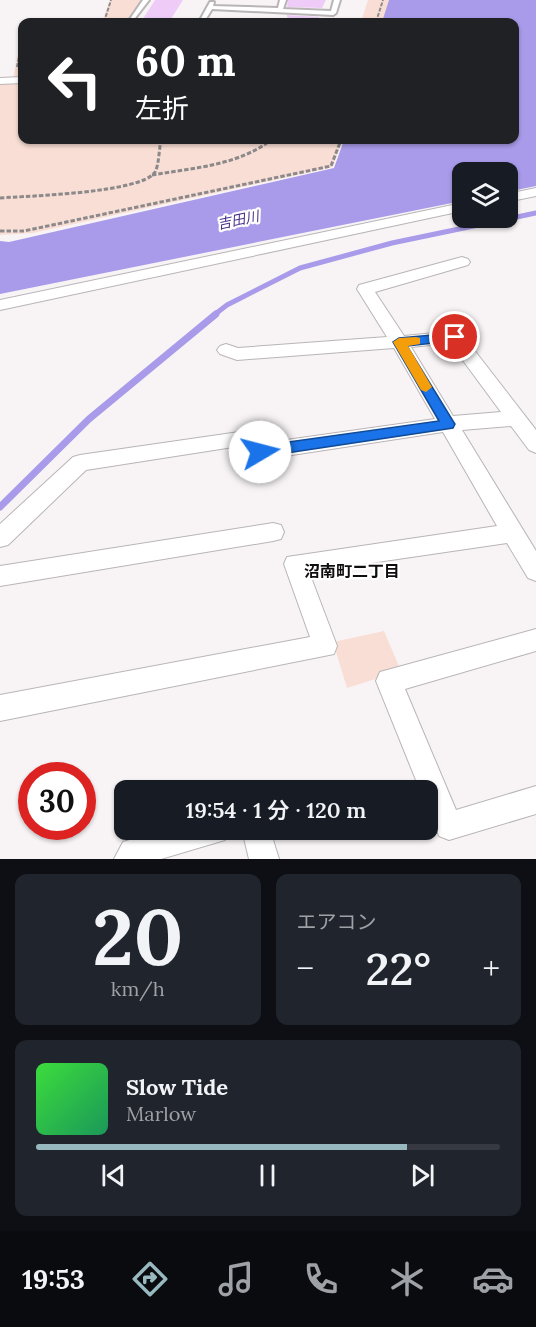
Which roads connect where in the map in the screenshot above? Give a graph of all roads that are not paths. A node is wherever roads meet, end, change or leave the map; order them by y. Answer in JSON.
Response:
{"nodes":[{"id":1,"x":146,"y":0,"type":"edge"},
{"id":2,"x":214,"y":0,"type":"edge"},
{"id":3,"x":284,"y":0,"type":"edge"},
{"id":4,"x":337,"y":0,"type":"edge"},
{"id":5,"x":210,"y":7,"type":"junction"},
{"id":6,"x":280,"y":10,"type":"junction"},
{"id":7,"x":134,"y":18,"type":"edge"},
{"id":8,"x":204,"y":18,"type":"edge"},
{"id":9,"x":18,"y":80,"type":"edge"},
{"id":10,"x":0,"y":81,"type":"edge"},
{"id":11,"x":536,"y":192,"type":"edge"},
{"id":12,"x":518,"y":196,"type":"edge"},
{"id":13,"x":452,"y":209,"type":"edge"},
{"id":14,"x":462,"y":262,"type":"dead end"},
{"id":15,"x":0,"y":305,"type":"edge"},
{"id":16,"x":399,"y":342,"type":"junction"},
{"id":17,"x":226,"y":350,"type":"dead end"},
{"id":18,"x":515,"y":418,"type":"junction"},
{"id":19,"x":448,"y":424,"type":"junction"},
{"id":20,"x":536,"y":445,"type":"edge"},
{"id":21,"x":273,"y":532,"type":"dead end"},
{"id":22,"x":512,"y":533,"type":"junction"},
{"id":23,"x":0,"y":538,"type":"edge"},
{"id":24,"x":536,"y":571,"type":"edge"},
{"id":25,"x":0,"y":576,"type":"edge"},
{"id":26,"x":536,"y":640,"type":"edge"},
{"id":27,"x":0,"y":708,"type":"edge"},
{"id":28,"x":536,"y":800,"type":"edge"},
{"id":29,"x":178,"y":840,"type":"edge"},
{"id":30,"x":259,"y":840,"type":"edge"},
{"id":31,"x":129,"y":859,"type":"edge"},
{"id":32,"x":264,"y":859,"type":"edge"}],
"edges":[{"from":1,"to":7,"type":"lane"},
{"from":2,"to":5,"type":"lane"},
{"from":3,"to":6,"type":"lane"},
{"from":4,"to":6,"type":"lane"},
{"from":5,"to":6,"type":"lane"},
{"from":5,"to":8,"type":"lane"},
{"from":9,"to":10,"type":"street"},
{"from":11,"to":12,"type":"street"},
{"from":13,"to":15,"type":"street"},
{"from":14,"to":16,"type":"street"},
{"from":16,"to":17,"type":"street"},
{"from":16,"to":18,"type":"street"},
{"from":16,"to":19,"type":"street"},
{"from":18,"to":19,"type":"street"},
{"from":18,"to":20,"type":"street"},
{"from":19,"to":22,"type":"street"},
{"from":19,"to":23,"type":"street"},
{"from":21,"to":25,"type":"street"},
{"from":22,"to":24,"type":"street"},
{"from":22,"to":27,"type":"street"},
{"from":26,"to":28,"type":"street"},
{"from":29,"to":31,"type":"street"},
{"from":30,"to":32,"type":"street"}]}
